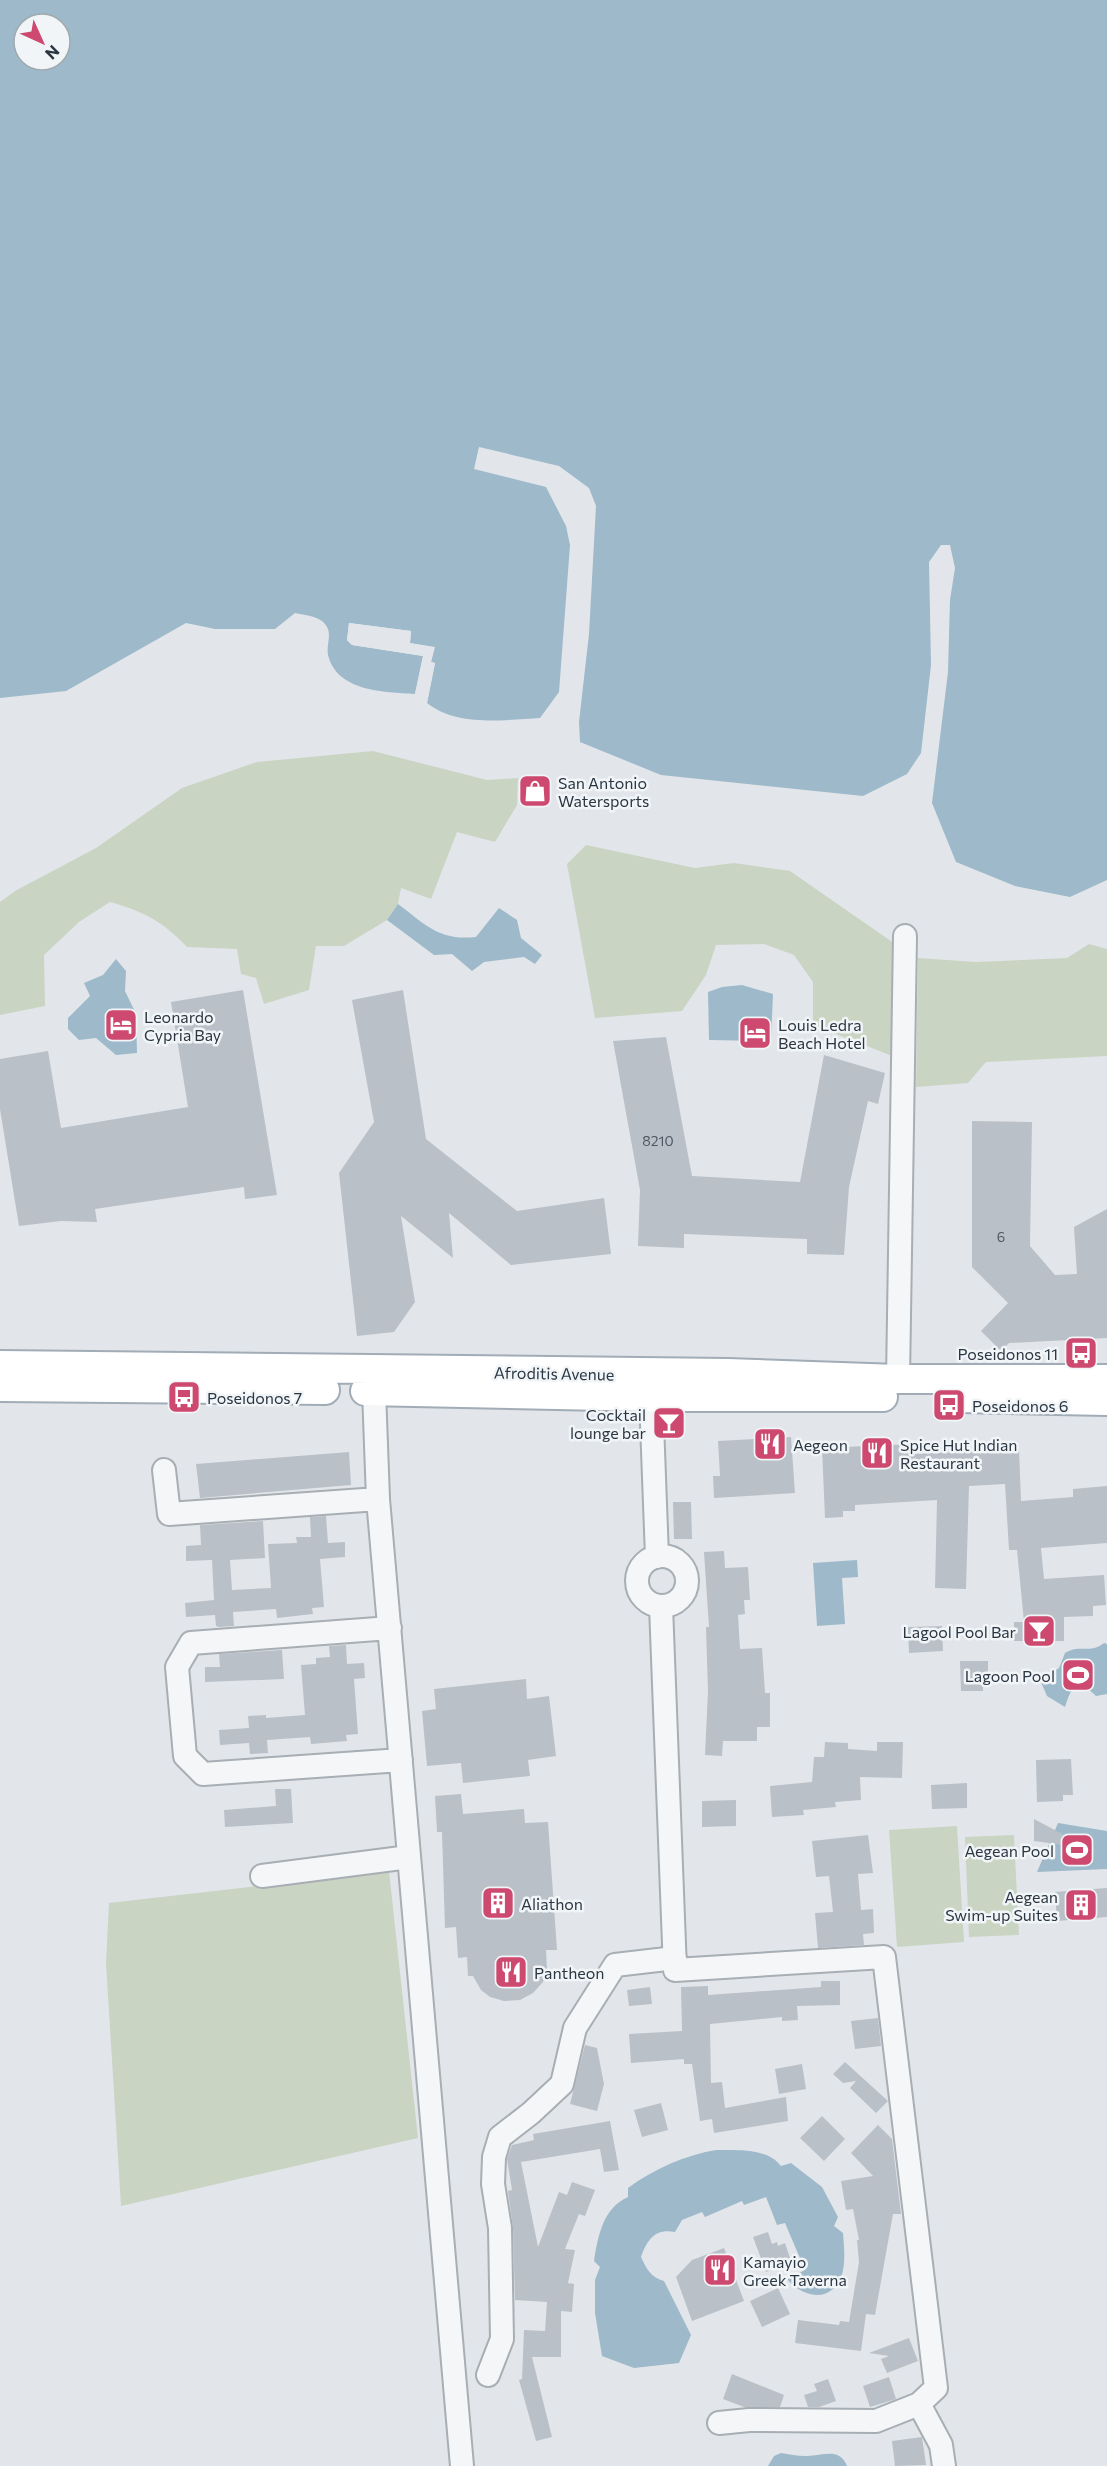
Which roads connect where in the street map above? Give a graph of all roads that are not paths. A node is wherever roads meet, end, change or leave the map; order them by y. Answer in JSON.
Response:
{"nodes":[{"id":1,"x":905,"y":936,"type":"dead end"},
{"id":2,"x":0,"y":1365,"type":"edge"},
{"id":3,"x":898,"y":1379,"type":"junction"},
{"id":4,"x":1107,"y":1379,"type":"edge"},
{"id":5,"x":0,"y":1387,"type":"edge"},
{"id":6,"x":374,"y":1390,"type":"junction"},
{"id":7,"x":651,"y":1397,"type":"junction"},
{"id":8,"x":1107,"y":1401,"type":"edge"},
{"id":9,"x":164,"y":1470,"type":"dead end"},
{"id":10,"x":378,"y":1499,"type":"junction"},
{"id":11,"x":657,"y":1557,"type":"junction"},
{"id":12,"x":661,"y":1606,"type":"junction"},
{"id":13,"x":390,"y":1628,"type":"junction"},
{"id":14,"x":401,"y":1760,"type":"junction"},
{"id":15,"x":409,"y":1857,"type":"junction"},
{"id":16,"x":262,"y":1876,"type":"dead end"},
{"id":17,"x":675,"y":1964,"type":"junction"},
{"id":18,"x":488,"y":2375,"type":"dead end"},
{"id":19,"x":919,"y":2404,"type":"junction"},
{"id":20,"x":719,"y":2423,"type":"dead end"},
{"id":21,"x":462,"y":2466,"type":"edge"},
{"id":22,"x":944,"y":2466,"type":"edge"}],
"edges":[{"from":1,"to":3,"type":"street"},
{"from":2,"to":3,"type":"main road","name":"Afroditis Avenue"},
{"from":3,"to":4,"type":"main road","name":"Afroditis Avenue"},
{"from":5,"to":6,"type":"main road","name":"Afroditis Avenue"},
{"from":6,"to":7,"type":"main road","name":"Afroditis Avenue"},
{"from":6,"to":10,"type":"street"},
{"from":7,"to":8,"type":"main road","name":"Afroditis Avenue"},
{"from":7,"to":11,"type":"street"},
{"from":9,"to":10,"type":"street"},
{"from":10,"to":13,"type":"street"},
{"from":11,"to":12,"type":"street"},
{"from":11,"to":12,"type":"street"},
{"from":12,"to":17,"type":"street"},
{"from":13,"to":14,"type":"street"},
{"from":13,"to":14,"type":"street"},
{"from":14,"to":15,"type":"street"},
{"from":15,"to":16,"type":"street"},
{"from":15,"to":21,"type":"street"},
{"from":17,"to":18,"type":"street"},
{"from":17,"to":19,"type":"street"},
{"from":19,"to":20,"type":"street"},
{"from":19,"to":22,"type":"street"}]}
